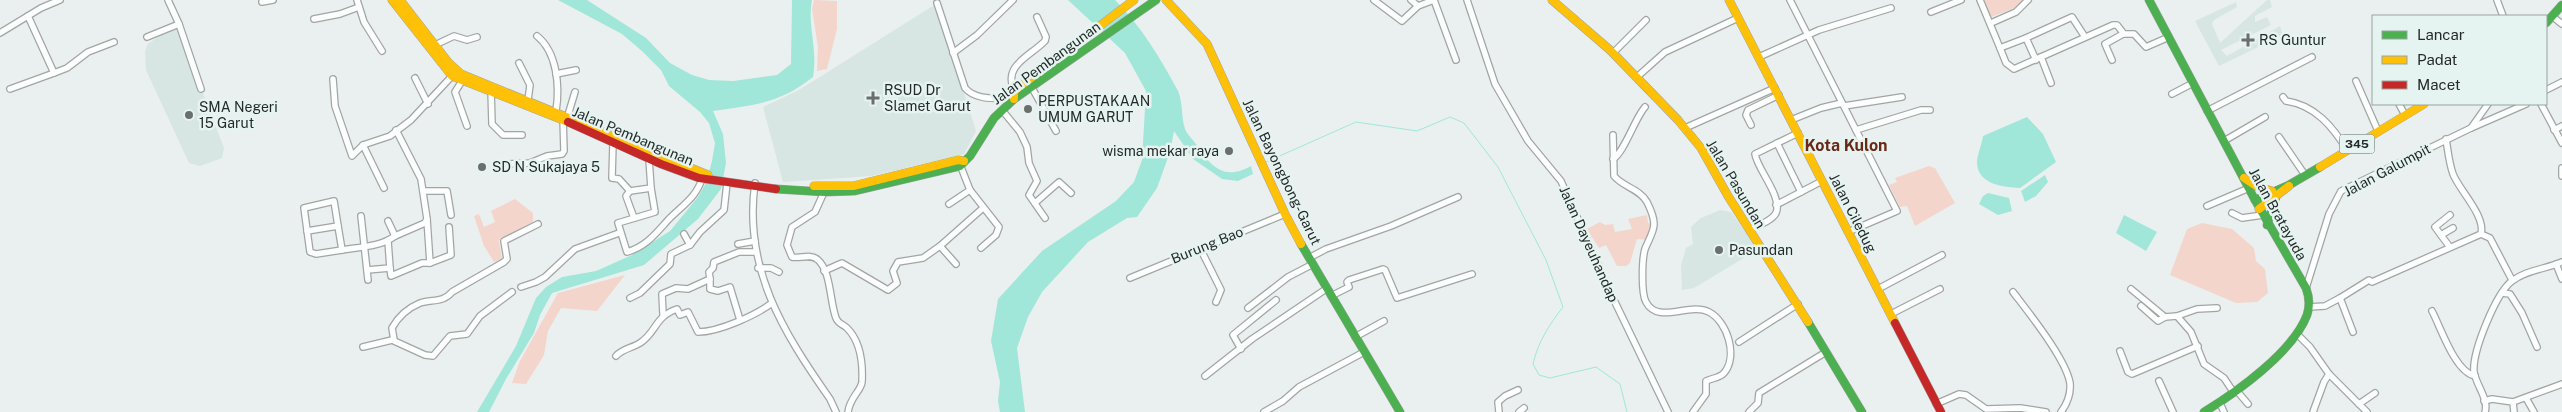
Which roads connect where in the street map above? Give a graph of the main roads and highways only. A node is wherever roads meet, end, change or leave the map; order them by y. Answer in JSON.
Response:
{"nodes":[{"id":1,"x":392,"y":0,"type":"edge"},
{"id":2,"x":400,"y":0,"type":"edge"},
{"id":3,"x":1134,"y":0,"type":"edge"},
{"id":4,"x":1156,"y":0,"type":"edge"},
{"id":5,"x":1166,"y":0,"type":"edge"},
{"id":6,"x":1552,"y":0,"type":"edge"},
{"id":7,"x":1729,"y":0,"type":"edge"},
{"id":8,"x":2150,"y":1,"type":"edge"},
{"id":9,"x":2562,"y":5,"type":"edge"},
{"id":10,"x":2547,"y":22,"type":"edge"},
{"id":11,"x":424,"y":36,"type":"junction"},
{"id":12,"x":491,"y":90,"type":"junction"},
{"id":13,"x":1014,"y":95,"type":"junction"},
{"id":14,"x":2422,"y":105,"type":"edge"},
{"id":15,"x":565,"y":116,"type":"junction"},
{"id":16,"x":705,"y":177,"type":"junction"},
{"id":17,"x":2244,"y":178,"type":"junction"},
{"id":18,"x":2274,"y":194,"type":"junction"},
{"id":19,"x":2255,"y":200,"type":"junction"},
{"id":20,"x":2261,"y":212,"type":"junction"},
{"id":21,"x":2267,"y":225,"type":"junction"},
{"id":22,"x":1400,"y":412,"type":"edge"},
{"id":23,"x":1862,"y":412,"type":"edge"},
{"id":24,"x":1941,"y":412,"type":"edge"},
{"id":25,"x":2204,"y":412,"type":"edge"}],
"edges":[{"from":1,"to":11,"type":"main road","name":"Jalan Pembangunan"},
{"from":2,"to":11,"type":"main road","name":"Jalan Pembangunan"},
{"from":3,"to":13,"type":"main road"},
{"from":4,"to":13,"type":"main road","name":"Jalan Pembangunan"},
{"from":5,"to":22,"type":"main road","name":"Jalan Bayongbong-Garut"},
{"from":6,"to":23,"type":"main road","name":"Jalan Pasundan"},
{"from":7,"to":24,"type":"main road","name":"Jalan Ciledug"},
{"from":8,"to":17,"type":"main road","name":"Jalan Bratayuda"},
{"from":9,"to":10,"type":"main road"},
{"from":11,"to":12,"type":"main road","name":"Jalan Pembangunan"},
{"from":11,"to":12,"type":"main road","name":"Jalan Pembangunan"},
{"from":12,"to":15,"type":"main road","name":"Jalan Pembangunan"},
{"from":12,"to":15,"type":"main road","name":"Jalan Pembangunan"},
{"from":13,"to":16,"type":"main road","name":"Jalan Pembangunan"},
{"from":14,"to":18,"type":"main road","number":"345"},
{"from":15,"to":16,"type":"main road","name":"Jalan Pembangunan"},
{"from":15,"to":16,"type":"main road","name":"Jalan Pembangunan"},
{"from":17,"to":18,"type":"main road"},
{"from":17,"to":19,"type":"main road","name":"Jalan Bratayuda"},
{"from":18,"to":19,"type":"main road","number":"345"},
{"from":18,"to":20,"type":"main road","number":"345"},
{"from":18,"to":21,"type":"main road","number":"345"},
{"from":19,"to":20,"type":"main road","name":"Jalan Bratayuda"},
{"from":20,"to":21,"type":"main road","name":"Jalan Bratayuda"},
{"from":21,"to":25,"type":"main road","name":"Jalan Bratayuda"}]}
